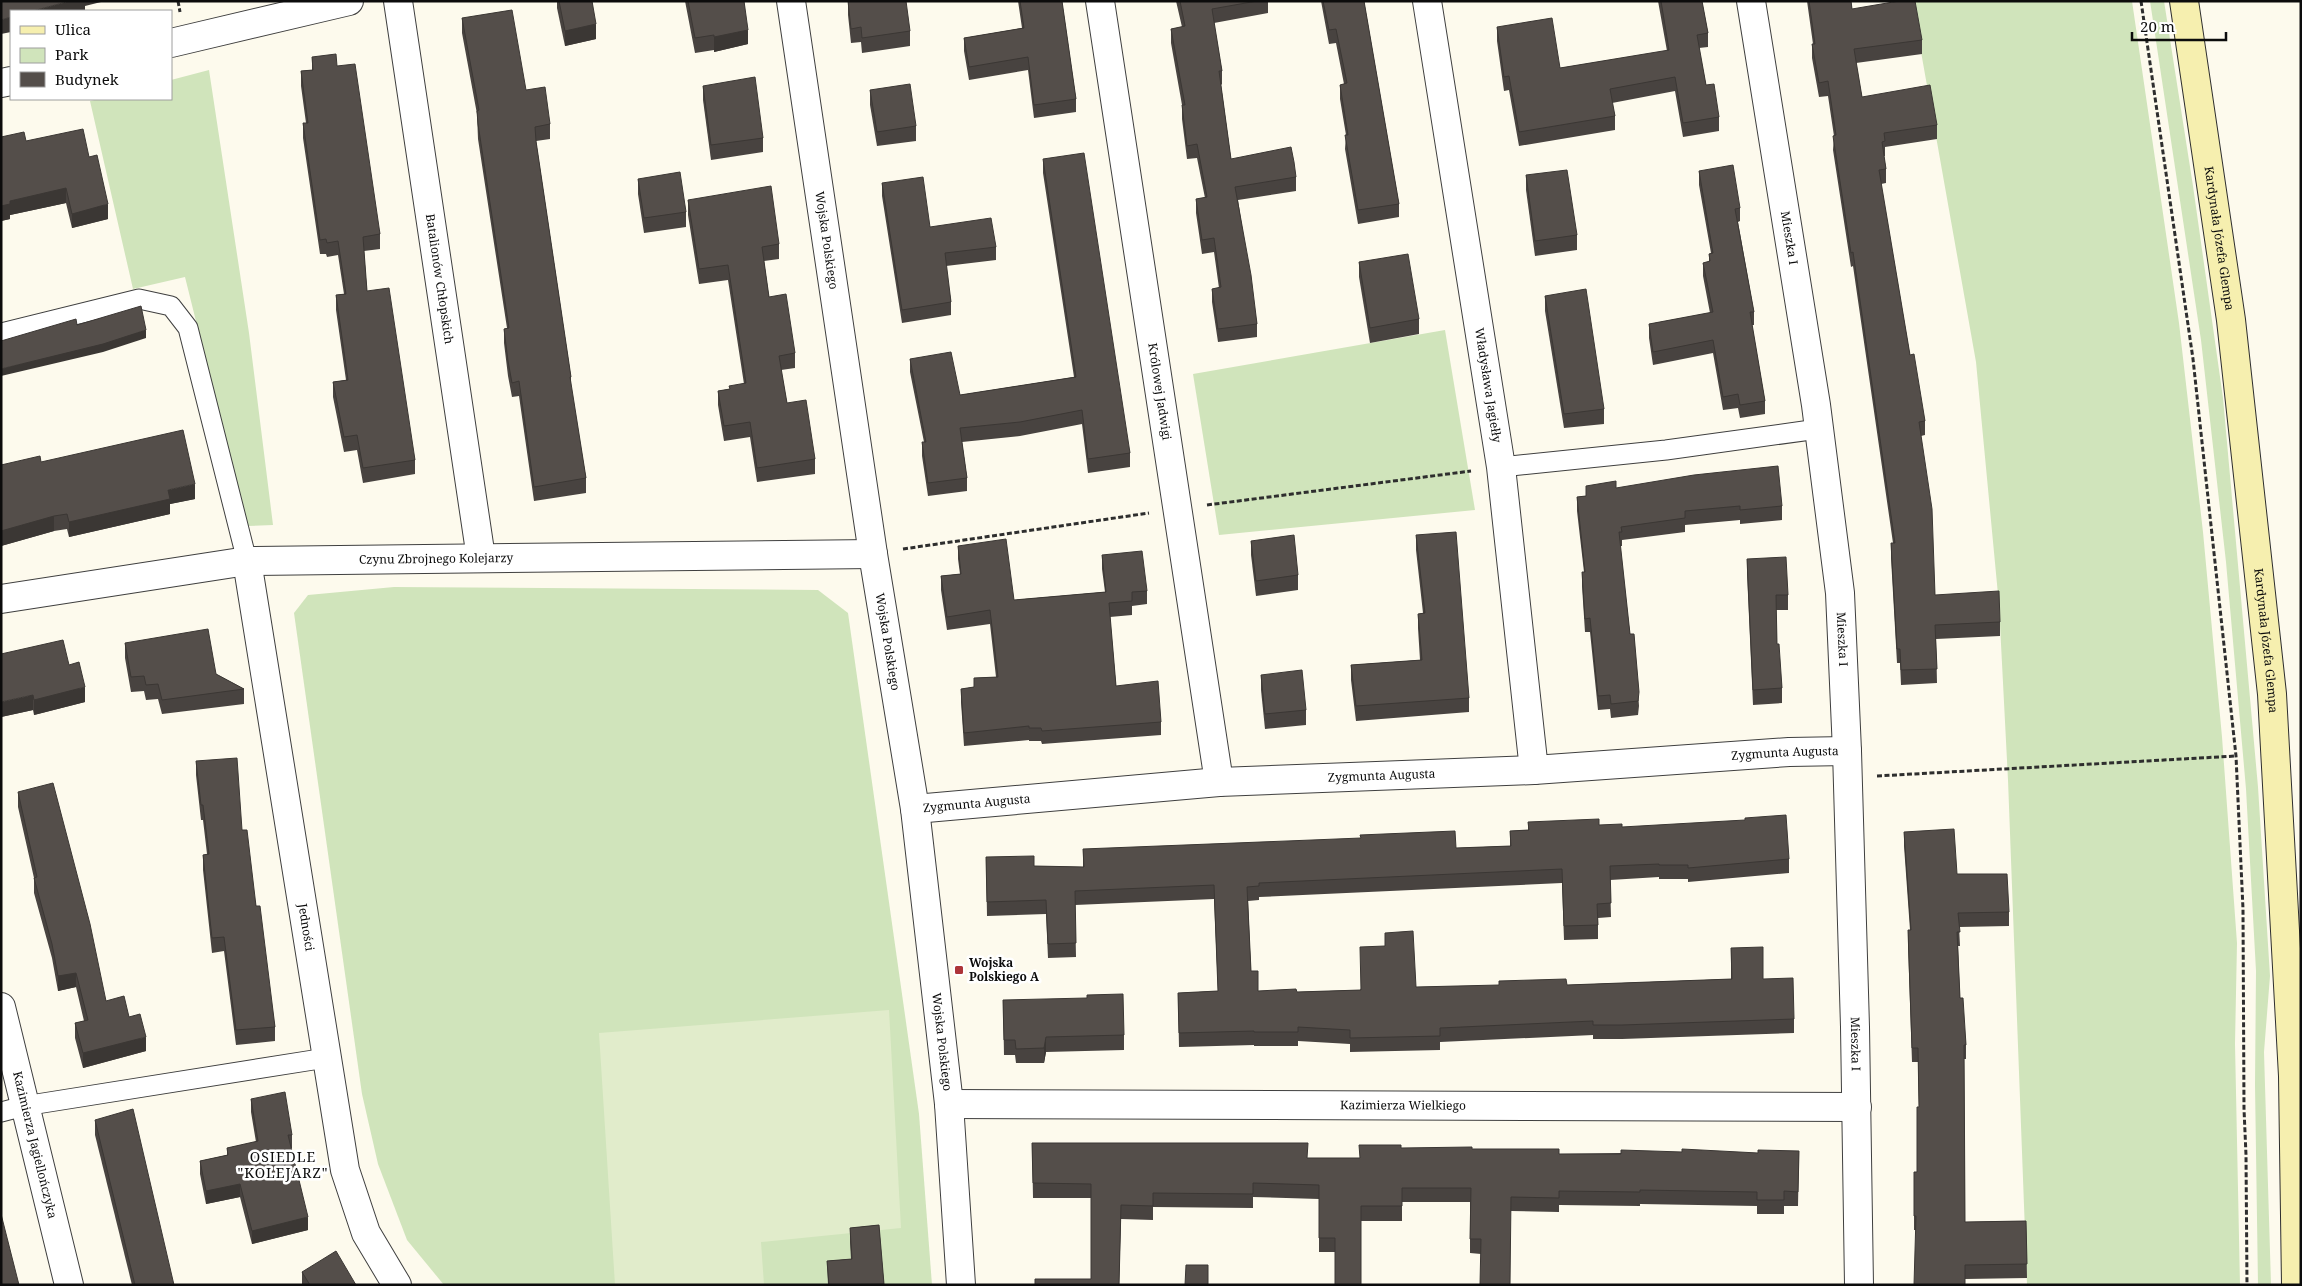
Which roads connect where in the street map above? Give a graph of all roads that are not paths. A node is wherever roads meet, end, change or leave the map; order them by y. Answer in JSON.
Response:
{"nodes":[{"id":1,"x":349,"y":1,"type":"edge"},
{"id":2,"x":398,"y":1,"type":"edge"},
{"id":3,"x":791,"y":1,"type":"edge"},
{"id":4,"x":1100,"y":1,"type":"edge"},
{"id":5,"x":1427,"y":1,"type":"edge"},
{"id":6,"x":1751,"y":1,"type":"edge"},
{"id":7,"x":2184,"y":1,"type":"edge"},
{"id":8,"x":172,"y":43,"type":"edge"},
{"id":9,"x":1,"y":333,"type":"edge"},
{"id":10,"x":1818,"y":429,"type":"junction"},
{"id":11,"x":1502,"y":467,"type":"junction"},
{"id":12,"x":873,"y":554,"type":"junction"},
{"id":13,"x":481,"y":558,"type":"junction"},
{"id":14,"x":247,"y":561,"type":"junction"},
{"id":15,"x":1,"y":599,"type":"edge"},
{"id":16,"x":1847,"y":751,"type":"junction"},
{"id":17,"x":1534,"y":770,"type":"junction"},
{"id":18,"x":1219,"y":782,"type":"junction"},
{"id":19,"x":915,"y":809,"type":"junction"},
{"id":20,"x":1,"y":1007,"type":"edge"},
{"id":21,"x":326,"y":1058,"type":"junction"},
{"id":22,"x":949,"y":1104,"type":"junction"},
{"id":23,"x":1856,"y":1106,"type":"junction"},
{"id":24,"x":12,"y":1109,"type":"edge"},
{"id":25,"x":69,"y":1285,"type":"edge"},
{"id":26,"x":397,"y":1285,"type":"edge"},
{"id":27,"x":961,"y":1285,"type":"edge"},
{"id":28,"x":1858,"y":1285,"type":"edge"},
{"id":29,"x":2296,"y":1285,"type":"edge"}],
"edges":[{"from":1,"to":8,"type":"street"},
{"from":2,"to":13,"type":"street","name":"Batalionów Chłopskich"},
{"from":3,"to":12,"type":"street","name":"Wojska Polskiego"},
{"from":4,"to":18,"type":"street","name":"Królowej Jadwigi"},
{"from":5,"to":11,"type":"street","name":"Władysława Jagiełły"},
{"from":6,"to":10,"type":"street","name":"Mieszka I"},
{"from":7,"to":29,"type":"main road","name":"Kardynała Józefa Glempa"},
{"from":9,"to":14,"type":"lane"},
{"from":10,"to":11,"type":"lane"},
{"from":10,"to":16,"type":"street","name":"Mieszka I"},
{"from":11,"to":17,"type":"street","name":"Władysława Jagiełły"},
{"from":12,"to":13,"type":"street","name":"Czynu Zbrojnego Kolejarzy"},
{"from":12,"to":19,"type":"street","name":"Wojska Polskiego"},
{"from":13,"to":14,"type":"street","name":"Czynu Zbrojnego Kolejarzy"},
{"from":14,"to":15,"type":"street","name":"Czynu Zbrojnego Kolejarzy"},
{"from":14,"to":21,"type":"street","name":"Jedności"},
{"from":16,"to":17,"type":"street","name":"Zygmunta Augusta"},
{"from":16,"to":23,"type":"street","name":"Mieszka I"},
{"from":17,"to":18,"type":"street","name":"Zygmunta Augusta"},
{"from":18,"to":19,"type":"street","name":"Zygmunta Augusta"},
{"from":19,"to":22,"type":"street","name":"Wojska Polskiego"},
{"from":20,"to":24,"type":"street","name":"Kazimierza Jagiellończyka"},
{"from":21,"to":24,"type":"lane"},
{"from":21,"to":26,"type":"street","name":"Jedności"},
{"from":22,"to":23,"type":"street","name":"Kazimierza Wielkiego"},
{"from":22,"to":27,"type":"street","name":"Wojska Polskiego"},
{"from":23,"to":28,"type":"street","name":"Mieszka I"},
{"from":24,"to":25,"type":"street","name":"Kazimierza Jagiellończyka"}]}
